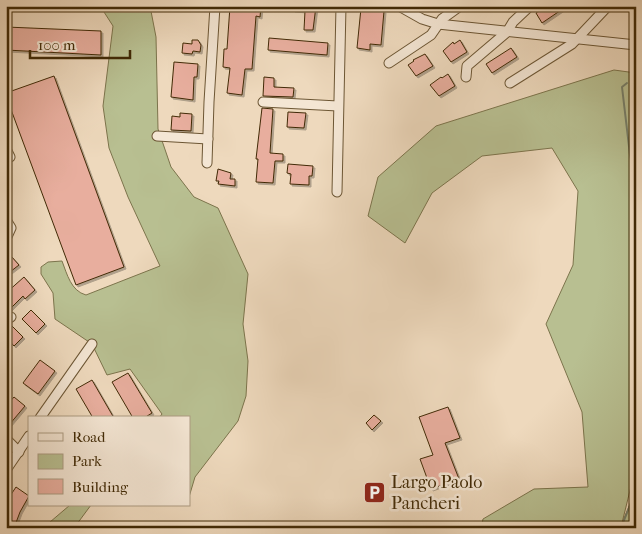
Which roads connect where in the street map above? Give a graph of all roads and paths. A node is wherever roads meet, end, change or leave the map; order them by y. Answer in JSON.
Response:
{"nodes":[{"id":1,"x":215,"y":6,"type":"edge"},
{"id":2,"x":219,"y":6,"type":"edge"},
{"id":3,"x":341,"y":6,"type":"edge"},
{"id":4,"x":400,"y":6,"type":"edge"},
{"id":5,"x":460,"y":6,"type":"edge"},
{"id":6,"x":530,"y":6,"type":"edge"},
{"id":7,"x":608,"y":6,"type":"edge"},
{"id":8,"x":438,"y":24,"type":"junction"},
{"id":9,"x":507,"y":32,"type":"junction"},
{"id":10,"x":576,"y":39,"type":"junction"},
{"id":11,"x":636,"y":45,"type":"edge"},
{"id":12,"x":389,"y":63,"type":"dead end"},
{"id":13,"x":466,"y":77,"type":"dead end"},
{"id":14,"x":510,"y":83,"type":"dead end"},
{"id":15,"x":213,"y":97,"type":"dead end"},
{"id":16,"x":263,"y":102,"type":"dead end"},
{"id":17,"x":338,"y":106,"type":"junction"},
{"id":18,"x":157,"y":136,"type":"dead end"},
{"id":19,"x":208,"y":139,"type":"junction"},
{"id":20,"x":207,"y":163,"type":"dead end"},
{"id":21,"x":337,"y":192,"type":"dead end"},
{"id":22,"x":6,"y":220,"type":"edge"},
{"id":23,"x":7,"y":238,"type":"edge"},
{"id":24,"x":92,"y":344,"type":"dead end"},
{"id":25,"x":41,"y":416,"type":"edge"},
{"id":26,"x":28,"y":438,"type":"edge"},
{"id":27,"x":6,"y":439,"type":"edge"},
{"id":28,"x":19,"y":452,"type":"junction"},
{"id":29,"x":6,"y":470,"type":"edge"}],
"edges":[{"from":1,"to":19,"type":"street"},
{"from":2,"to":15,"type":"street"},
{"from":3,"to":17,"type":"street"},
{"from":4,"to":8,"type":"street"},
{"from":5,"to":8,"type":"street"},
{"from":6,"to":9,"type":"street"},
{"from":7,"to":10,"type":"street"},
{"from":8,"to":9,"type":"street"},
{"from":8,"to":12,"type":"street"},
{"from":9,"to":10,"type":"street"},
{"from":9,"to":13,"type":"street"},
{"from":10,"to":11,"type":"street"},
{"from":10,"to":14,"type":"street"},
{"from":16,"to":17,"type":"street"},
{"from":17,"to":21,"type":"street"},
{"from":18,"to":19,"type":"street"},
{"from":19,"to":20,"type":"street"},
{"from":22,"to":23,"type":"street"},
{"from":24,"to":25,"type":"street"},
{"from":26,"to":28,"type":"street"},
{"from":27,"to":28,"type":"street"},
{"from":28,"to":29,"type":"street"}]}
